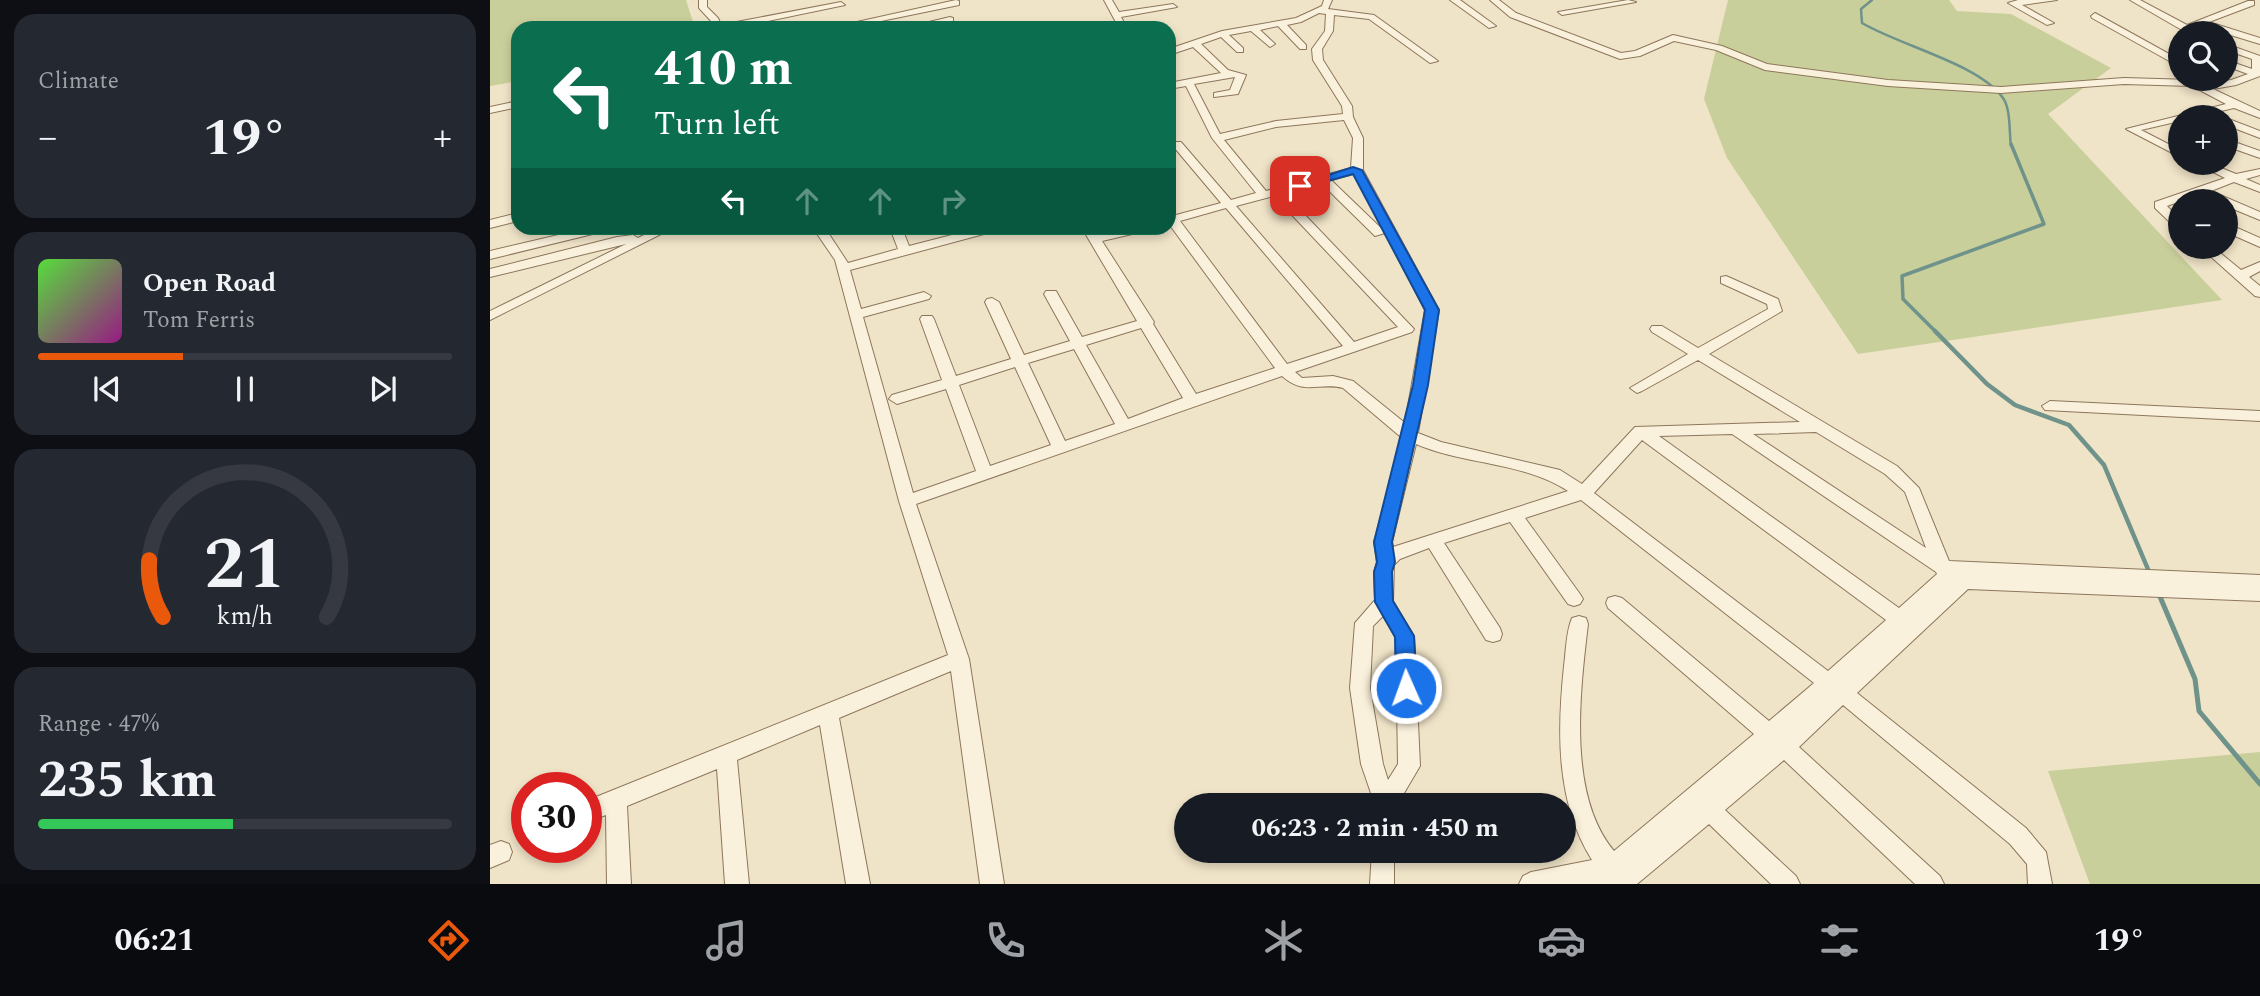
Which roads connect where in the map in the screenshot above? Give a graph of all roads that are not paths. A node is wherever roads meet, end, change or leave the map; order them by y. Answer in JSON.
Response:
{"nodes":[{"id":1,"x":703,"y":0,"type":"edge"},
{"id":2,"x":822,"y":0,"type":"edge"},
{"id":3,"x":1109,"y":0,"type":"edge"},
{"id":4,"x":1454,"y":0,"type":"edge"},
{"id":5,"x":1494,"y":0,"type":"edge"},
{"id":6,"x":1590,"y":0,"type":"edge"},
{"id":7,"x":2053,"y":0,"type":"edge"},
{"id":8,"x":2134,"y":0,"type":"edge"},
{"id":9,"x":2237,"y":0,"type":"edge"},
{"id":10,"x":808,"y":1,"type":"edge"},
{"id":11,"x":1632,"y":2,"type":"dead end"},
{"id":12,"x":840,"y":3,"type":"edge"},
{"id":13,"x":956,"y":3,"type":"dead end"},
{"id":14,"x":2255,"y":4,"type":"edge"},
{"id":15,"x":1172,"y":7,"type":"dead end"},
{"id":16,"x":1326,"y":8,"type":"edge"},
{"id":17,"x":1599,"y":8,"type":"junction"},
{"id":18,"x":764,"y":10,"type":"dead end"},
{"id":19,"x":1562,"y":12,"type":"dead end"},
{"id":20,"x":1117,"y":15,"type":"junction"},
{"id":21,"x":2095,"y":16,"type":"dead end"},
{"id":22,"x":950,"y":20,"type":"dead end"},
{"id":23,"x":715,"y":21,"type":"edge"},
{"id":24,"x":752,"y":21,"type":"edge"},
{"id":25,"x":849,"y":21,"type":"edge"},
{"id":26,"x":875,"y":21,"type":"edge"},
{"id":27,"x":945,"y":21,"type":"edge"},
{"id":28,"x":1120,"y":21,"type":"edge"},
{"id":29,"x":2208,"y":21,"type":"edge"},
{"id":30,"x":1280,"y":23,"type":"junction"},
{"id":31,"x":2050,"y":23,"type":"dead end"},
{"id":32,"x":2168,"y":23,"type":"edge"},
{"id":33,"x":1492,"y":26,"type":"dead end"},
{"id":34,"x":1253,"y":28,"type":"junction"},
{"id":35,"x":1222,"y":34,"type":"junction"},
{"id":36,"x":2238,"y":34,"type":"edge"},
{"id":37,"x":2260,"y":41,"type":"edge"},
{"id":38,"x":1195,"y":44,"type":"junction"},
{"id":39,"x":1270,"y":44,"type":"dead end"},
{"id":40,"x":1303,"y":47,"type":"dead end"},
{"id":41,"x":1176,"y":50,"type":"edge"},
{"id":42,"x":1240,"y":50,"type":"dead end"},
{"id":43,"x":2238,"y":51,"type":"edge"},
{"id":44,"x":2168,"y":57,"type":"edge"},
{"id":45,"x":2258,"y":58,"type":"edge"},
{"id":46,"x":1433,"y":61,"type":"dead end"},
{"id":47,"x":2238,"y":67,"type":"edge"},
{"id":48,"x":1228,"y":73,"type":"junction"},
{"id":49,"x":2258,"y":74,"type":"edge"},
{"id":50,"x":2238,"y":81,"type":"edge"},
{"id":51,"x":2168,"y":82,"type":"edge"},
{"id":52,"x":1189,"y":83,"type":"junction"},
{"id":53,"x":1176,"y":85,"type":"edge"},
{"id":54,"x":2216,"y":91,"type":"edge"},
{"id":55,"x":1218,"y":95,"type":"dead end"},
{"id":56,"x":2235,"y":105,"type":"edge"},
{"id":57,"x":511,"y":106,"type":"edge"},
{"id":58,"x":2238,"y":106,"type":"edge"},
{"id":59,"x":490,"y":110,"type":"edge"},
{"id":60,"x":2260,"y":114,"type":"edge"},
{"id":61,"x":1348,"y":117,"type":"junction"},
{"id":62,"x":2168,"y":119,"type":"edge"},
{"id":63,"x":2238,"y":126,"type":"edge"},
{"id":64,"x":2260,"y":135,"type":"edge"},
{"id":65,"x":1217,"y":138,"type":"junction"},
{"id":66,"x":1177,"y":144,"type":"dead end"},
{"id":67,"x":2238,"y":147,"type":"edge"},
{"id":68,"x":2168,"y":148,"type":"edge"},
{"id":69,"x":2260,"y":155,"type":"edge"},
{"id":70,"x":1357,"y":170,"type":"junction"},
{"id":71,"x":2260,"y":172,"type":"edge"},
{"id":72,"x":2228,"y":175,"type":"edge"},
{"id":73,"x":2235,"y":178,"type":"junction"},
{"id":74,"x":1323,"y":179,"type":"junction"},
{"id":75,"x":2207,"y":189,"type":"edge"},
{"id":76,"x":2260,"y":189,"type":"edge"},
{"id":77,"x":1277,"y":192,"type":"junction"},
{"id":78,"x":1264,"y":196,"type":"junction"},
{"id":79,"x":1229,"y":204,"type":"junction"},
{"id":80,"x":2168,"y":204,"type":"edge"},
{"id":81,"x":2238,"y":207,"type":"edge"},
{"id":82,"x":2168,"y":214,"type":"edge"},
{"id":83,"x":2260,"y":216,"type":"edge"},
{"id":84,"x":1176,"y":217,"type":"edge"},
{"id":85,"x":511,"y":219,"type":"edge"},
{"id":86,"x":490,"y":224,"type":"edge"},
{"id":87,"x":1176,"y":226,"type":"edge"},
{"id":88,"x":1378,"y":233,"type":"dead end"},
{"id":89,"x":2238,"y":233,"type":"edge"},
{"id":90,"x":571,"y":235,"type":"edge"},
{"id":91,"x":651,"y":235,"type":"edge"},
{"id":92,"x":822,"y":235,"type":"edge"},
{"id":93,"x":899,"y":235,"type":"edge"},
{"id":94,"x":954,"y":235,"type":"edge"},
{"id":95,"x":1093,"y":235,"type":"edge"},
{"id":96,"x":646,"y":237,"type":"junction"},
{"id":97,"x":2260,"y":243,"type":"edge"},
{"id":98,"x":905,"y":251,"type":"junction"},
{"id":99,"x":490,"y":254,"type":"edge"},
{"id":100,"x":2220,"y":259,"type":"edge"},
{"id":101,"x":2260,"y":266,"type":"edge"},
{"id":102,"x":843,"y":268,"type":"junction"},
{"id":103,"x":490,"y":273,"type":"edge"},
{"id":104,"x":2241,"y":276,"type":"junction"},
{"id":105,"x":1726,"y":280,"type":"dead end"},
{"id":106,"x":2260,"y":293,"type":"edge"},
{"id":107,"x":1051,"y":294,"type":"dead end"},
{"id":108,"x":924,"y":296,"type":"dead end"},
{"id":109,"x":992,"y":302,"type":"dead end"},
{"id":110,"x":856,"y":314,"type":"junction"},
{"id":111,"x":490,"y":316,"type":"edge"},
{"id":112,"x":927,"y":319,"type":"dead end"},
{"id":113,"x":1147,"y":322,"type":"junction"},
{"id":114,"x":1657,"y":329,"type":"dead end"},
{"id":115,"x":1078,"y":343,"type":"junction"},
{"id":116,"x":1353,"y":349,"type":"junction"},
{"id":117,"x":1699,"y":355,"type":"junction"},
{"id":118,"x":1019,"y":361,"type":"junction"},
{"id":119,"x":1284,"y":370,"type":"junction"},
{"id":120,"x":950,"y":382,"type":"junction"},
{"id":121,"x":1637,"y":388,"type":"dead end"},
{"id":122,"x":897,"y":399,"type":"dead end"},
{"id":123,"x":1189,"y":402,"type":"junction"},
{"id":124,"x":2050,"y":406,"type":"dead end"},
{"id":125,"x":2260,"y":416,"type":"edge"},
{"id":126,"x":1124,"y":426,"type":"junction"},
{"id":127,"x":1816,"y":427,"type":"junction"},
{"id":128,"x":1735,"y":428,"type":"junction"},
{"id":129,"x":1641,"y":431,"type":"junction"},
{"id":130,"x":1410,"y":436,"type":"junction"},
{"id":131,"x":1060,"y":448,"type":"junction"},
{"id":132,"x":985,"y":474,"type":"junction"},
{"id":133,"x":1583,"y":493,"type":"junction"},
{"id":134,"x":907,"y":501,"type":"junction"},
{"id":135,"x":1513,"y":514,"type":"junction"},
{"id":136,"x":1433,"y":540,"type":"junction"},
{"id":137,"x":1386,"y":562,"type":"junction"},
{"id":138,"x":1951,"y":575,"type":"junction"},
{"id":139,"x":2256,"y":588,"type":"edge"},
{"id":140,"x":1574,"y":599,"type":"dead end"},
{"id":141,"x":1384,"y":602,"type":"junction"},
{"id":142,"x":1615,"y":603,"type":"dead end"},
{"id":143,"x":1579,"y":624,"type":"dead end"},
{"id":144,"x":1906,"y":624,"type":"junction"},
{"id":145,"x":1493,"y":634,"type":"dead end"},
{"id":146,"x":959,"y":659,"type":"junction"},
{"id":147,"x":1835,"y":689,"type":"junction"},
{"id":148,"x":828,"y":711,"type":"junction"},
{"id":149,"x":1776,"y":741,"type":"junction"},
{"id":150,"x":726,"y":753,"type":"junction"},
{"id":151,"x":1382,"y":793,"type":"edge"},
{"id":152,"x":1393,"y":793,"type":"edge"},
{"id":153,"x":616,"y":800,"type":"junction"},
{"id":154,"x":602,"y":806,"type":"edge"},
{"id":155,"x":1709,"y":809,"type":"junction"},
{"id":156,"x":1383,"y":863,"type":"edge"},
{"id":157,"x":1617,"y":879,"type":"edge"},
{"id":158,"x":619,"y":884,"type":"edge"},
{"id":159,"x":737,"y":884,"type":"edge"},
{"id":160,"x":858,"y":884,"type":"edge"},
{"id":161,"x":992,"y":884,"type":"edge"},
{"id":162,"x":1382,"y":884,"type":"edge"},
{"id":163,"x":1531,"y":884,"type":"edge"},
{"id":164,"x":1788,"y":884,"type":"edge"},
{"id":165,"x":1932,"y":884,"type":"edge"},
{"id":166,"x":2040,"y":884,"type":"edge"}],
"edges":[{"from":1,"to":23,"type":"street"},
{"from":2,"to":10,"type":"street"},
{"from":3,"to":20,"type":"street"},
{"from":4,"to":33,"type":"street"},
{"from":5,"to":51,"type":"street"},
{"from":6,"to":17,"type":"street"},
{"from":7,"to":31,"type":"street"},
{"from":8,"to":32,"type":"street"},
{"from":9,"to":14,"type":"street"},
{"from":10,"to":18,"type":"street"},
{"from":11,"to":17,"type":"street"},
{"from":12,"to":24,"type":"street"},
{"from":12,"to":25,"type":"street"},
{"from":13,"to":26,"type":"street"},
{"from":14,"to":29,"type":"street"},
{"from":15,"to":20,"type":"street"},
{"from":16,"to":30,"type":"street"},
{"from":16,"to":46,"type":"street"},
{"from":16,"to":61,"type":"street"},
{"from":17,"to":19,"type":"street"},
{"from":20,"to":28,"type":"street"},
{"from":21,"to":44,"type":"street"},
{"from":22,"to":27,"type":"street"},
{"from":30,"to":34,"type":"street"},
{"from":30,"to":40,"type":"street"},
{"from":34,"to":35,"type":"street"},
{"from":34,"to":39,"type":"street"},
{"from":35,"to":38,"type":"street"},
{"from":35,"to":42,"type":"street"},
{"from":36,"to":37,"type":"street"},
{"from":38,"to":41,"type":"street"},
{"from":38,"to":48,"type":"street"},
{"from":43,"to":45,"type":"street"},
{"from":45,"to":49,"type":"street"},
{"from":47,"to":49,"type":"street"},
{"from":48,"to":52,"type":"street"},
{"from":48,"to":55,"type":"street"},
{"from":49,"to":50,"type":"street"},
{"from":52,"to":53,"type":"street"},
{"from":52,"to":65,"type":"street"},
{"from":54,"to":56,"type":"street"},
{"from":57,"to":59,"type":"street"},
{"from":58,"to":60,"type":"street"},
{"from":61,"to":65,"type":"street"},
{"from":61,"to":70,"type":"street"},
{"from":62,"to":68,"type":"street"},
{"from":63,"to":64,"type":"street"},
{"from":65,"to":78,"type":"street"},
{"from":66,"to":79,"type":"street"},
{"from":67,"to":69,"type":"street"},
{"from":70,"to":74,"type":"street"},
{"from":70,"to":130,"type":"street"},
{"from":71,"to":73,"type":"street"},
{"from":72,"to":73,"type":"street"},
{"from":73,"to":75,"type":"street"},
{"from":73,"to":76,"type":"street"},
{"from":74,"to":77,"type":"street"},
{"from":74,"to":88,"type":"street"},
{"from":77,"to":78,"type":"street"},
{"from":77,"to":116,"type":"street"},
{"from":78,"to":79,"type":"street"},
{"from":79,"to":84,"type":"street"},
{"from":79,"to":116,"type":"street"},
{"from":80,"to":82,"type":"street"},
{"from":81,"to":83,"type":"street"},
{"from":85,"to":86,"type":"street"},
{"from":87,"to":119,"type":"street"},
{"from":89,"to":97,"type":"street"},
{"from":90,"to":99,"type":"street"},
{"from":91,"to":96,"type":"street"},
{"from":92,"to":102,"type":"street"},
{"from":93,"to":98,"type":"street"},
{"from":94,"to":98,"type":"street"},
{"from":95,"to":113,"type":"street"},
{"from":96,"to":103,"type":"street"},
{"from":96,"to":111,"type":"street"},
{"from":98,"to":102,"type":"street"},
{"from":100,"to":104,"type":"street"},
{"from":101,"to":104,"type":"street"},
{"from":102,"to":110,"type":"street"},
{"from":104,"to":106,"type":"street"},
{"from":105,"to":117,"type":"street"},
{"from":107,"to":115,"type":"street"},
{"from":108,"to":110,"type":"street"},
{"from":109,"to":118,"type":"street"},
{"from":110,"to":134,"type":"street"},
{"from":112,"to":120,"type":"street"},
{"from":113,"to":115,"type":"street"},
{"from":113,"to":123,"type":"street"},
{"from":114,"to":117,"type":"street"},
{"from":115,"to":118,"type":"street"},
{"from":115,"to":126,"type":"street"},
{"from":116,"to":119,"type":"street"},
{"from":117,"to":121,"type":"street"},
{"from":117,"to":127,"type":"street"},
{"from":118,"to":120,"type":"street"},
{"from":118,"to":131,"type":"street"},
{"from":119,"to":123,"type":"street"},
{"from":119,"to":130,"type":"street"},
{"from":120,"to":122,"type":"street"},
{"from":120,"to":132,"type":"street"},
{"from":123,"to":126,"type":"street"},
{"from":124,"to":125,"type":"street"},
{"from":126,"to":131,"type":"street"},
{"from":127,"to":128,"type":"street"},
{"from":127,"to":138,"type":"street"},
{"from":128,"to":129,"type":"street"},
{"from":128,"to":138,"type":"street"},
{"from":129,"to":133,"type":"street"},
{"from":129,"to":144,"type":"street"},
{"from":130,"to":133,"type":"street"},
{"from":130,"to":137,"type":"street"},
{"from":131,"to":132,"type":"street"},
{"from":132,"to":134,"type":"street"},
{"from":133,"to":135,"type":"street"},
{"from":133,"to":147,"type":"street"},
{"from":134,"to":146,"type":"street"},
{"from":135,"to":136,"type":"street"},
{"from":135,"to":140,"type":"street"},
{"from":136,"to":137,"type":"street"},
{"from":136,"to":145,"type":"street"},
{"from":137,"to":141,"type":"street"},
{"from":138,"to":139,"type":"street"},
{"from":138,"to":144,"type":"street"},
{"from":141,"to":151,"type":"street"},
{"from":141,"to":152,"type":"street"},
{"from":142,"to":149,"type":"street"},
{"from":143,"to":157,"type":"street"},
{"from":144,"to":147,"type":"street"},
{"from":146,"to":148,"type":"street"},
{"from":146,"to":161,"type":"street"},
{"from":147,"to":149,"type":"street"},
{"from":147,"to":166,"type":"street"},
{"from":148,"to":150,"type":"street"},
{"from":148,"to":160,"type":"street"},
{"from":149,"to":155,"type":"street"},
{"from":149,"to":157,"type":"street"},
{"from":149,"to":165,"type":"street"},
{"from":150,"to":153,"type":"street"},
{"from":150,"to":159,"type":"street"},
{"from":153,"to":154,"type":"street"},
{"from":153,"to":158,"type":"street"},
{"from":155,"to":157,"type":"street"},
{"from":155,"to":164,"type":"street"},
{"from":156,"to":162,"type":"street"},
{"from":157,"to":163,"type":"street"}]}
